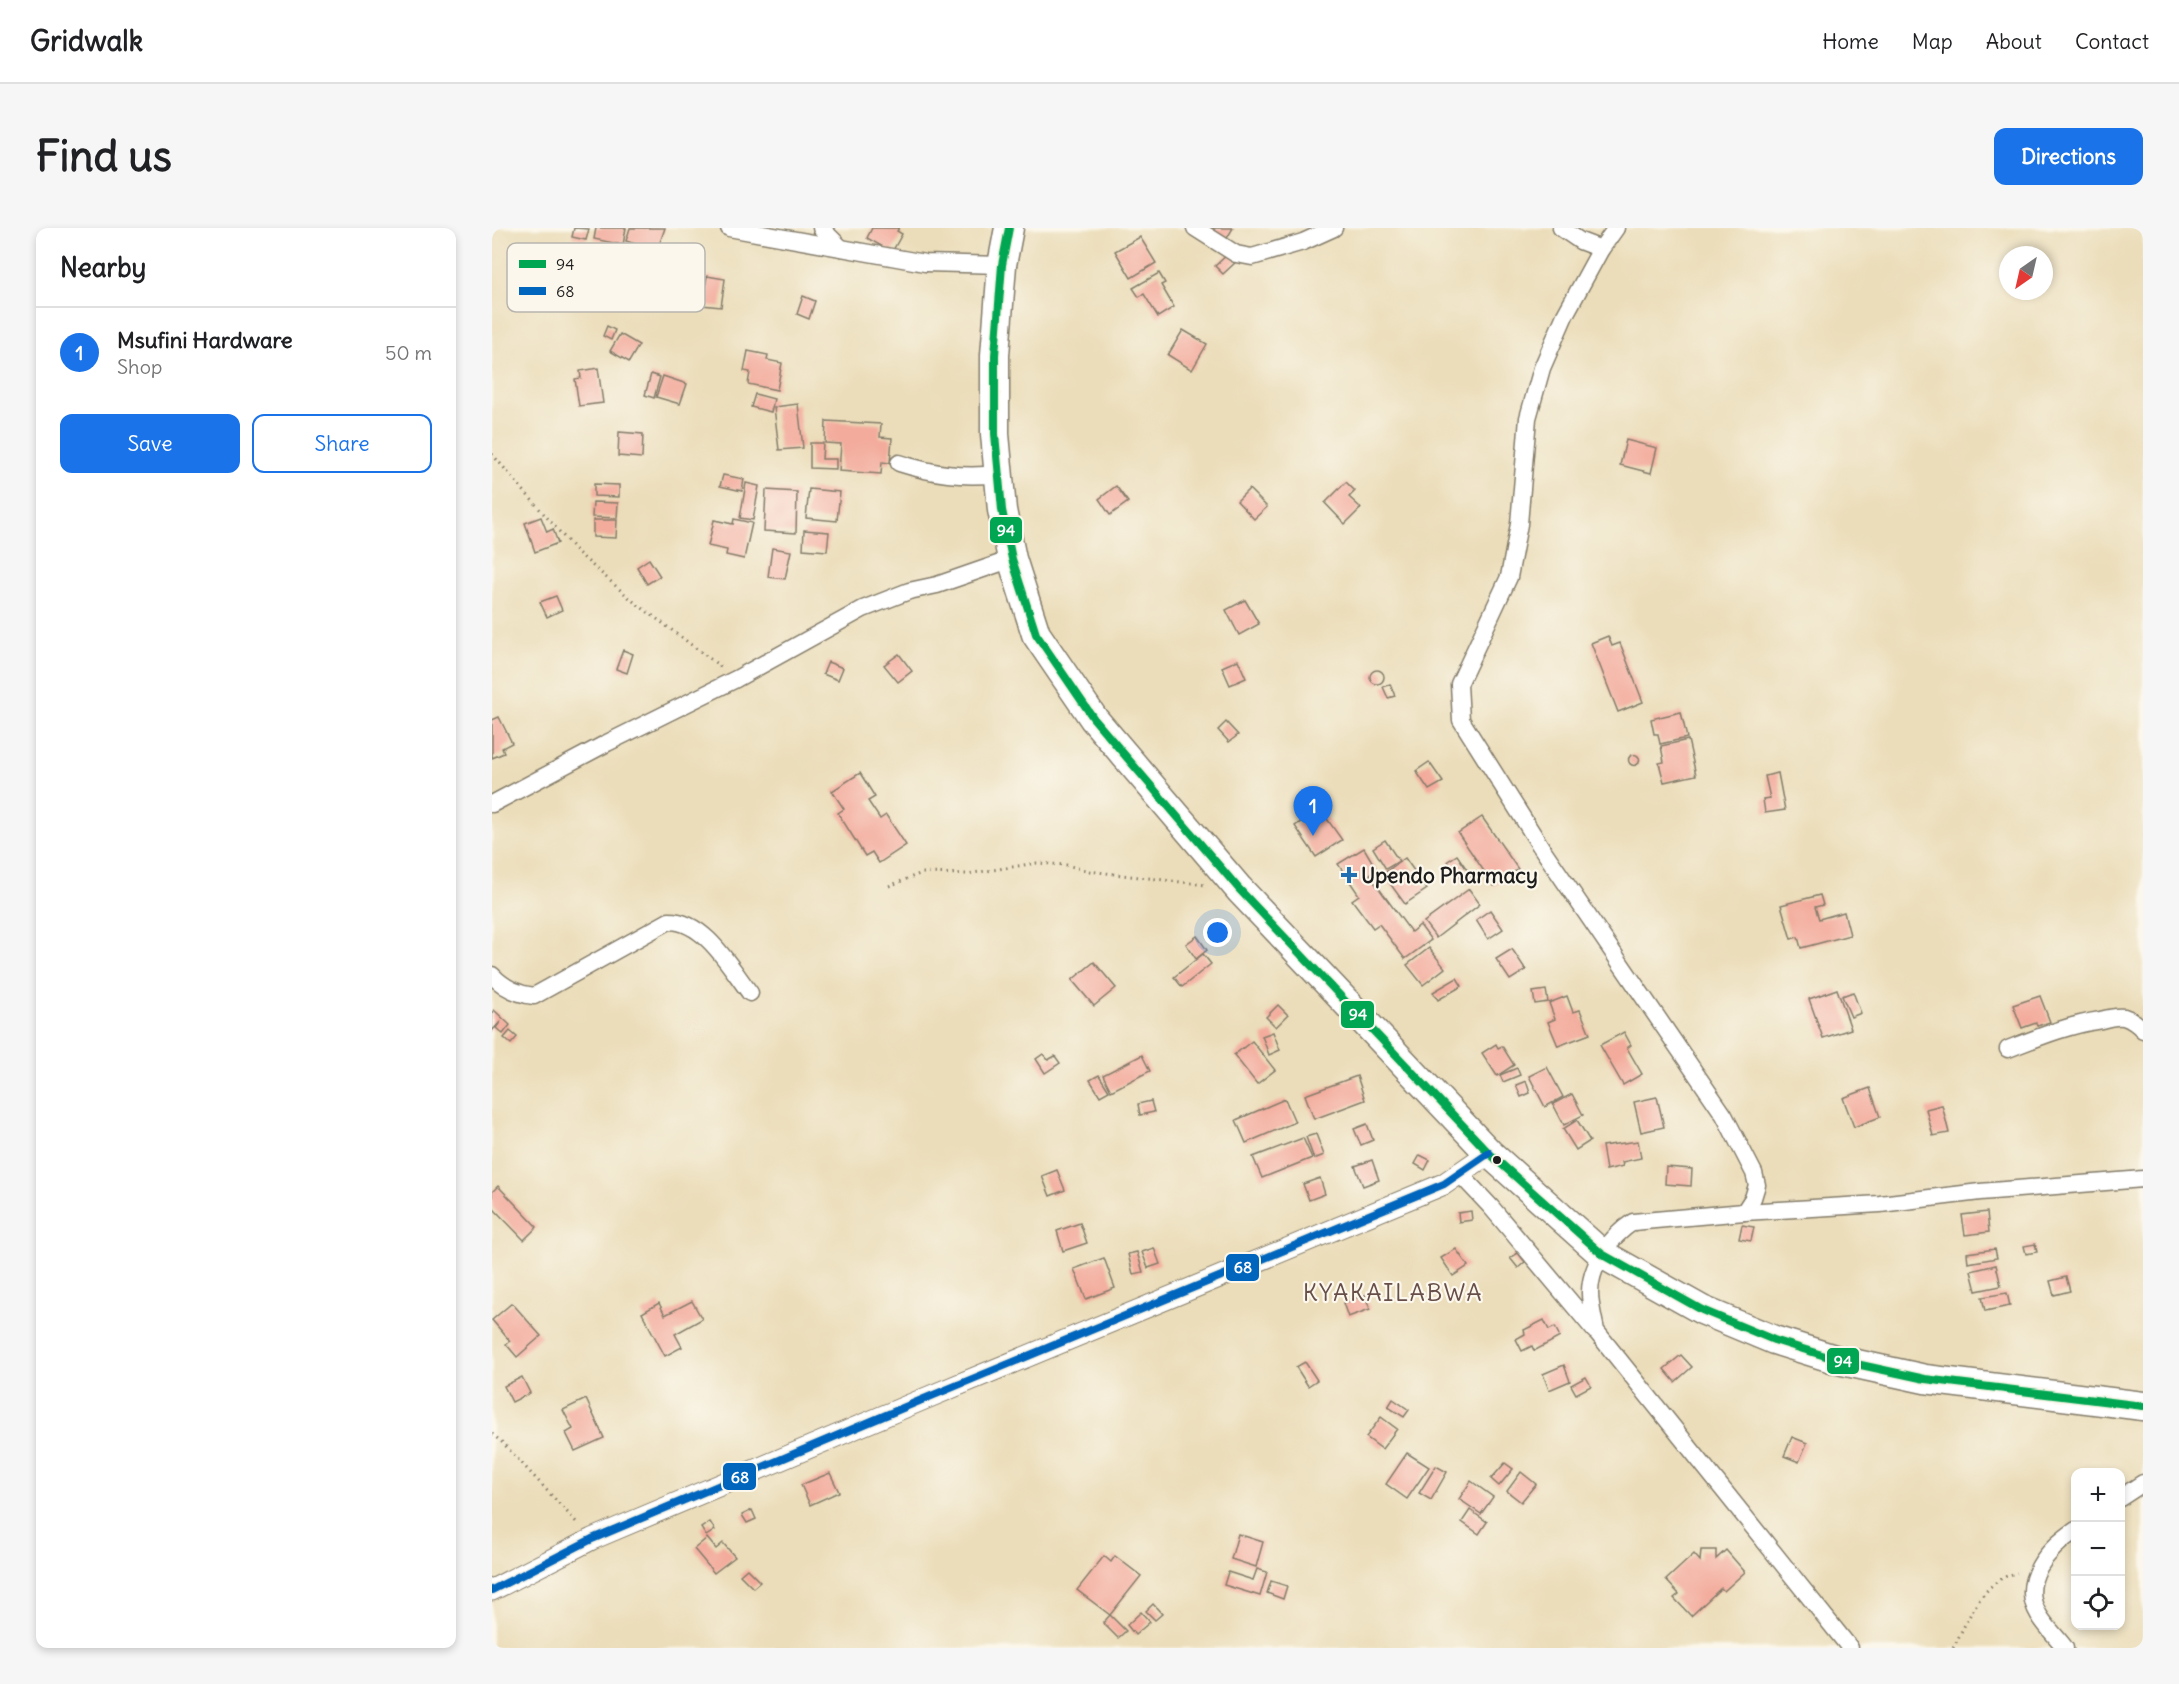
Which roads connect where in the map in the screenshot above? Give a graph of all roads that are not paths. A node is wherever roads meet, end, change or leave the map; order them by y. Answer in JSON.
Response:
{"nodes":[{"id":1,"x":729,"y":228,"type":"edge"},
{"id":2,"x":821,"y":228,"type":"edge"},
{"id":3,"x":1009,"y":228,"type":"edge"},
{"id":4,"x":1195,"y":228,"type":"edge"},
{"id":5,"x":1334,"y":228,"type":"edge"},
{"id":6,"x":1561,"y":228,"type":"edge"},
{"id":7,"x":1616,"y":228,"type":"edge"},
{"id":8,"x":841,"y":248,"type":"junction"},
{"id":9,"x":1601,"y":249,"type":"junction"},
{"id":10,"x":1002,"y":265,"type":"junction"},
{"id":11,"x":899,"y":463,"type":"dead end"},
{"id":12,"x":998,"y":474,"type":"junction"},
{"id":13,"x":1012,"y":559,"type":"junction"},
{"id":14,"x":492,"y":804,"type":"edge"},
{"id":15,"x":492,"y":975,"type":"edge"},
{"id":16,"x":750,"y":993,"type":"dead end"},
{"id":17,"x":2143,"y":1030,"type":"edge"},
{"id":18,"x":2008,"y":1049,"type":"dead end"},
{"id":19,"x":1489,"y":1153,"type":"junction"},
{"id":20,"x":1459,"y":1173,"type":"junction"},
{"id":21,"x":2143,"y":1179,"type":"edge"},
{"id":22,"x":1744,"y":1212,"type":"junction"},
{"id":23,"x":1602,"y":1254,"type":"junction"},
{"id":24,"x":1596,"y":1331,"type":"junction"},
{"id":25,"x":2143,"y":1406,"type":"edge"},
{"id":26,"x":2143,"y":1483,"type":"edge"},
{"id":27,"x":2125,"y":1495,"type":"edge"},
{"id":28,"x":2071,"y":1533,"type":"edge"},
{"id":29,"x":492,"y":1590,"type":"edge"},
{"id":30,"x":1850,"y":1648,"type":"edge"},
{"id":31,"x":2065,"y":1648,"type":"edge"}],
"edges":[{"from":1,"to":8,"type":"street"},
{"from":2,"to":8,"type":"street"},
{"from":3,"to":10,"type":"highway"},
{"from":4,"to":5,"type":"street"},
{"from":6,"to":9,"type":"street"},
{"from":7,"to":9,"type":"street"},
{"from":8,"to":10,"type":"street"},
{"from":9,"to":22,"type":"street"},
{"from":10,"to":12,"type":"highway"},
{"from":11,"to":12,"type":"street"},
{"from":12,"to":13,"type":"highway"},
{"from":13,"to":14,"type":"street"},
{"from":13,"to":19,"type":"highway"},
{"from":15,"to":16,"type":"street"},
{"from":17,"to":18,"type":"street"},
{"from":19,"to":20,"type":"street"},
{"from":19,"to":23,"type":"highway"},
{"from":20,"to":24,"type":"street"},
{"from":20,"to":29,"type":"street"},
{"from":21,"to":22,"type":"street"},
{"from":22,"to":23,"type":"street"},
{"from":23,"to":24,"type":"street"},
{"from":23,"to":25,"type":"highway"},
{"from":24,"to":30,"type":"street"},
{"from":26,"to":27,"type":"street"},
{"from":28,"to":31,"type":"street"}]}
